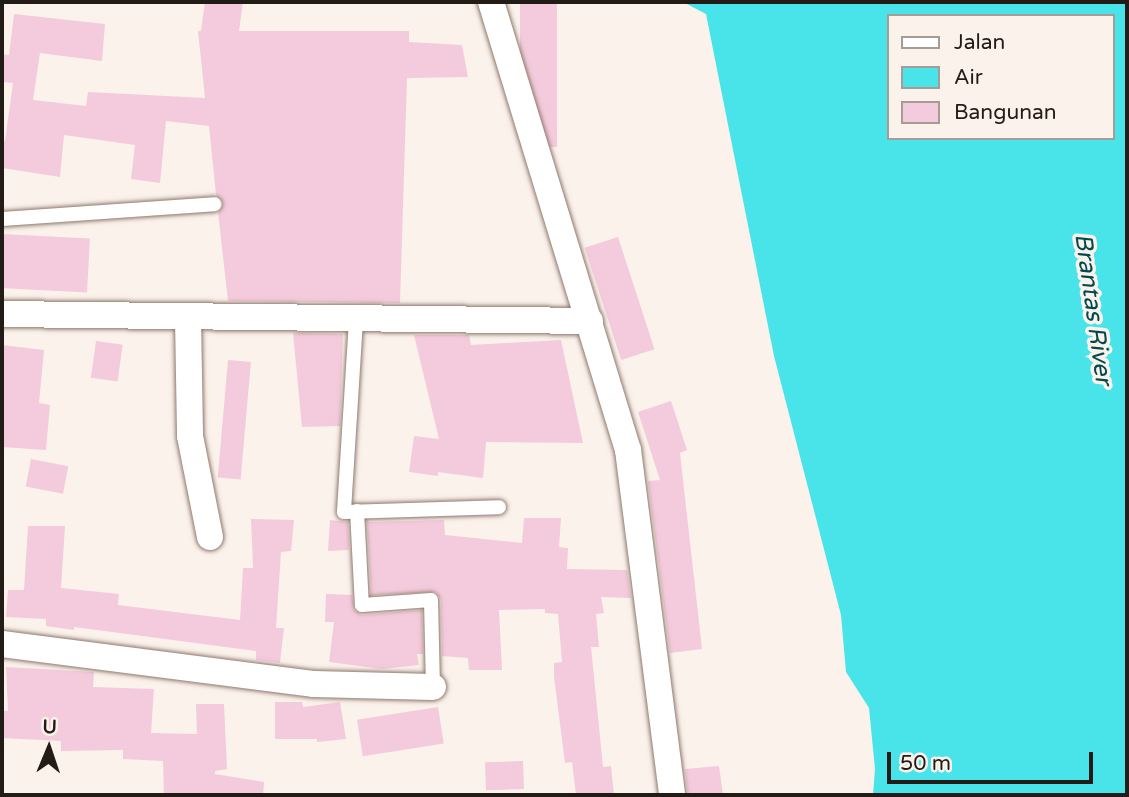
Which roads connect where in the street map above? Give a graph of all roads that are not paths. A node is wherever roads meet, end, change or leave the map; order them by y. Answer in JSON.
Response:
{"nodes":[{"id":1,"x":491,"y":2,"type":"edge"},
{"id":2,"x":214,"y":204,"type":"dead end"},
{"id":3,"x":2,"y":219,"type":"edge"},
{"id":4,"x":2,"y":314,"type":"edge"},
{"id":5,"x":188,"y":318,"type":"junction"},
{"id":6,"x":356,"y":320,"type":"junction"},
{"id":7,"x":590,"y":321,"type":"junction"},
{"id":8,"x":499,"y":507,"type":"dead end"},
{"id":9,"x":357,"y":511,"type":"junction"},
{"id":10,"x":210,"y":537,"type":"dead end"},
{"id":11,"x":2,"y":644,"type":"edge"},
{"id":12,"x":433,"y":687,"type":"joint"},
{"id":13,"x":672,"y":795,"type":"edge"}],
"edges":[{"from":1,"to":7,"type":"street"},
{"from":2,"to":3,"type":"lane"},
{"from":4,"to":5,"type":"street"},
{"from":5,"to":6,"type":"street"},
{"from":5,"to":10,"type":"street"},
{"from":6,"to":7,"type":"street"},
{"from":6,"to":9,"type":"lane"},
{"from":7,"to":13,"type":"street"},
{"from":8,"to":9,"type":"lane"},
{"from":9,"to":12,"type":"lane"},
{"from":11,"to":12,"type":"street"}]}
